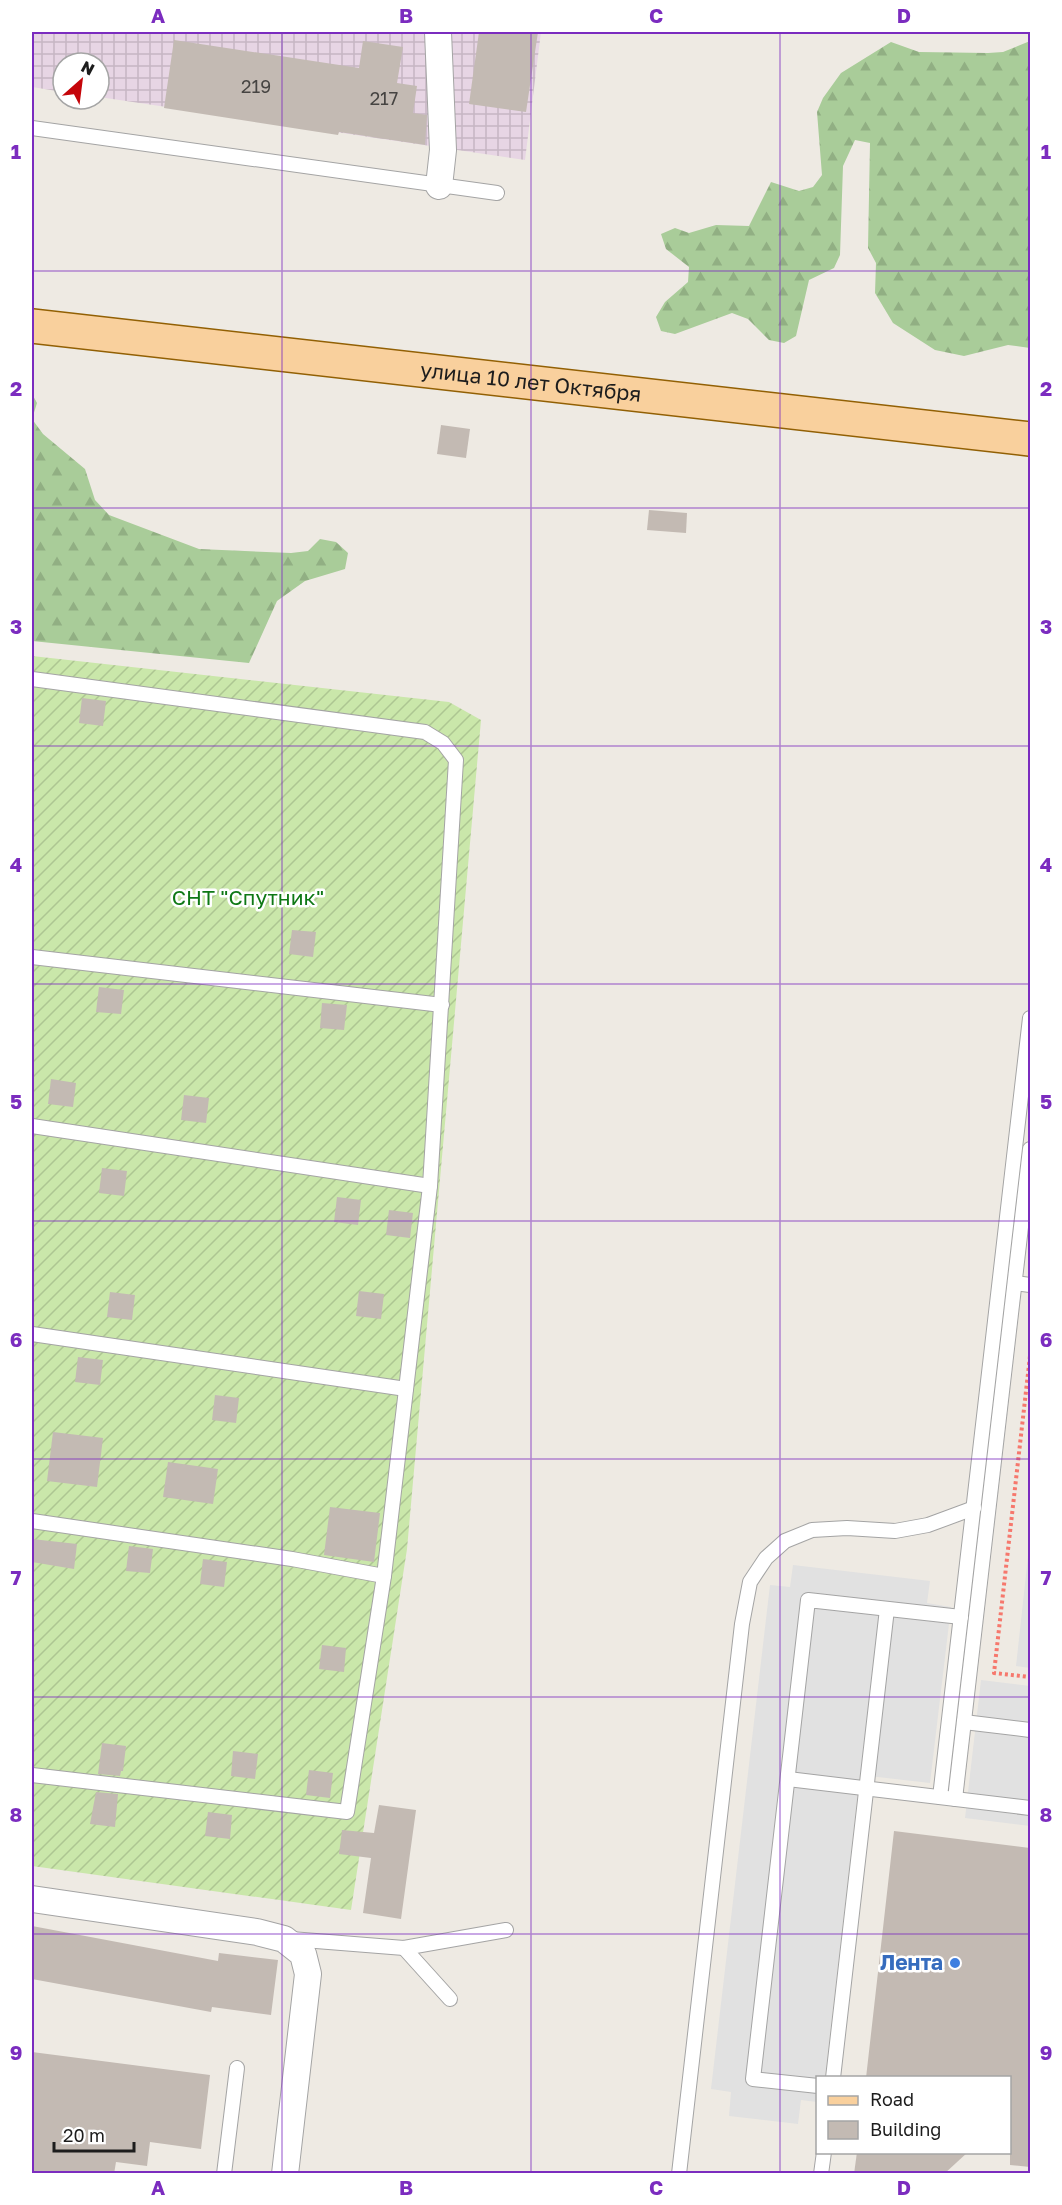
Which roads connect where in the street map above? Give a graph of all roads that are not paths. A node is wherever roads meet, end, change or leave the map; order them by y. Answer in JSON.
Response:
{"nodes":[{"id":1,"x":438,"y":32,"type":"edge"},
{"id":2,"x":32,"y":128,"type":"edge"},
{"id":3,"x":439,"y":186,"type":"junction"},
{"id":4,"x":497,"y":193,"type":"dead end"},
{"id":5,"x":32,"y":326,"type":"edge"},
{"id":6,"x":1030,"y":439,"type":"edge"},
{"id":7,"x":32,"y":680,"type":"edge"},
{"id":8,"x":32,"y":957,"type":"edge"},
{"id":9,"x":442,"y":1005,"type":"junction"},
{"id":10,"x":1030,"y":1018,"type":"edge"},
{"id":11,"x":32,"y":1126,"type":"edge"},
{"id":12,"x":1030,"y":1149,"type":"edge"},
{"id":13,"x":430,"y":1186,"type":"junction"},
{"id":14,"x":1015,"y":1283,"type":"junction"},
{"id":15,"x":1030,"y":1285,"type":"edge"},
{"id":16,"x":32,"y":1334,"type":"edge"},
{"id":17,"x":406,"y":1389,"type":"junction"},
{"id":18,"x":974,"y":1508,"type":"junction"},
{"id":19,"x":32,"y":1521,"type":"edge"},
{"id":20,"x":384,"y":1576,"type":"junction"},
{"id":21,"x":887,"y":1609,"type":"junction"},
{"id":22,"x":961,"y":1617,"type":"junction"},
{"id":23,"x":964,"y":1722,"type":"junction"},
{"id":24,"x":1030,"y":1730,"type":"edge"},
{"id":25,"x":32,"y":1775,"type":"edge"},
{"id":26,"x":788,"y":1779,"type":"junction"},
{"id":27,"x":866,"y":1788,"type":"junction"},
{"id":28,"x":940,"y":1797,"type":"junction"},
{"id":29,"x":955,"y":1799,"type":"junction"},
{"id":30,"x":1030,"y":1808,"type":"edge"},
{"id":31,"x":32,"y":1899,"type":"edge"},
{"id":32,"x":506,"y":1930,"type":"dead end"},
{"id":33,"x":284,"y":1939,"type":"junction"},
{"id":34,"x":404,"y":1948,"type":"junction"},
{"id":35,"x":450,"y":1999,"type":"dead end"},
{"id":36,"x":237,"y":2068,"type":"dead end"},
{"id":37,"x":833,"y":2076,"type":"edge"},
{"id":38,"x":816,"y":2086,"type":"edge"},
{"id":39,"x":824,"y":2154,"type":"edge"},
{"id":40,"x":224,"y":2174,"type":"edge"},
{"id":41,"x":285,"y":2174,"type":"edge"},
{"id":42,"x":679,"y":2174,"type":"edge"},
{"id":43,"x":821,"y":2174,"type":"edge"}],
"edges":[{"from":1,"to":3,"type":"street"},
{"from":2,"to":3,"type":"lane"},
{"from":3,"to":4,"type":"lane"},
{"from":5,"to":6,"type":"main road","name":"улица 10 лет Октября"},
{"from":7,"to":9,"type":"lane"},
{"from":8,"to":9,"type":"lane"},
{"from":9,"to":13,"type":"lane"},
{"from":10,"to":18,"type":"lane"},
{"from":11,"to":13,"type":"lane"},
{"from":12,"to":14,"type":"lane"},
{"from":13,"to":17,"type":"lane"},
{"from":14,"to":15,"type":"lane"},
{"from":14,"to":23,"type":"lane"},
{"from":16,"to":17,"type":"lane"},
{"from":17,"to":20,"type":"lane"},
{"from":18,"to":22,"type":"lane"},
{"from":18,"to":42,"type":"lane"},
{"from":19,"to":20,"type":"lane"},
{"from":20,"to":25,"type":"lane"},
{"from":21,"to":22,"type":"lane"},
{"from":21,"to":26,"type":"lane"},
{"from":21,"to":27,"type":"lane"},
{"from":22,"to":28,"type":"lane"},
{"from":23,"to":24,"type":"lane"},
{"from":23,"to":29,"type":"lane"},
{"from":26,"to":27,"type":"lane"},
{"from":26,"to":38,"type":"lane"},
{"from":27,"to":28,"type":"lane"},
{"from":27,"to":37,"type":"lane"},
{"from":28,"to":29,"type":"lane"},
{"from":29,"to":30,"type":"lane"},
{"from":31,"to":33,"type":"street"},
{"from":32,"to":34,"type":"lane"},
{"from":33,"to":34,"type":"lane"},
{"from":33,"to":41,"type":"street"},
{"from":34,"to":35,"type":"lane"},
{"from":36,"to":40,"type":"lane"},
{"from":39,"to":43,"type":"lane"}]}
